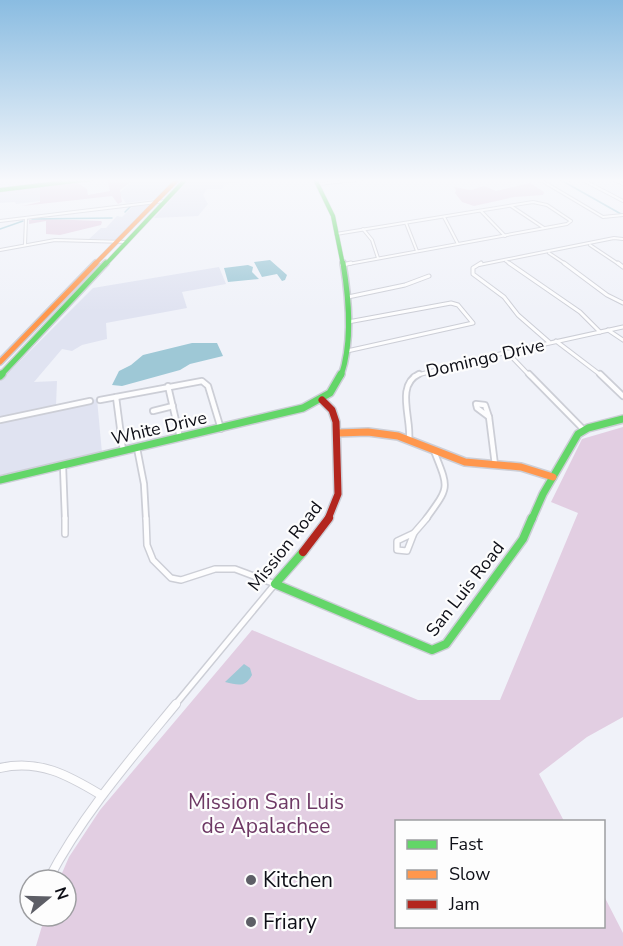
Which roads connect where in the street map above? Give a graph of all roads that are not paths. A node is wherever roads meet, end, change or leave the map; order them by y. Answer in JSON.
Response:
{"nodes":[{"id":1,"x":26,"y":223,"type":"edge"},
{"id":2,"x":139,"y":223,"type":"edge"},
{"id":3,"x":141,"y":223,"type":"edge"},
{"id":4,"x":334,"y":223,"type":"edge"},
{"id":5,"x":405,"y":223,"type":"edge"},
{"id":6,"x":406,"y":223,"type":"edge"},
{"id":7,"x":447,"y":223,"type":"edge"},
{"id":8,"x":493,"y":223,"type":"edge"},
{"id":9,"x":537,"y":223,"type":"edge"},
{"id":10,"x":566,"y":223,"type":"edge"},
{"id":11,"x":544,"y":228,"type":"junction"},
{"id":12,"x":363,"y":229,"type":"junction"},
{"id":13,"x":336,"y":234,"type":"junction"},
{"id":14,"x":505,"y":236,"type":"junction"},
{"id":15,"x":622,"y":239,"type":"edge"},
{"id":16,"x":117,"y":242,"type":"junction"},
{"id":17,"x":126,"y":242,"type":"junction"},
{"id":18,"x":458,"y":244,"type":"junction"},
{"id":19,"x":25,"y":245,"type":"junction"},
{"id":20,"x":590,"y":245,"type":"junction"},
{"id":21,"x":0,"y":250,"type":"edge"},
{"id":22,"x":417,"y":251,"type":"junction"},
{"id":23,"x":549,"y":252,"type":"junction"},
{"id":24,"x":378,"y":258,"type":"junction"},
{"id":25,"x":506,"y":261,"type":"junction"},
{"id":26,"x":342,"y":265,"type":"junction"},
{"id":27,"x":623,"y":267,"type":"edge"},
{"id":28,"x":89,"y":271,"type":"junction"},
{"id":29,"x":98,"y":272,"type":"junction"},
{"id":30,"x":429,"y":276,"type":"dead end"},
{"id":31,"x":348,"y":297,"type":"junction"},
{"id":32,"x":623,"y":303,"type":"edge"},
{"id":33,"x":45,"y":317,"type":"junction"},
{"id":34,"x":55,"y":318,"type":"junction"},
{"id":35,"x":348,"y":322,"type":"junction"},
{"id":36,"x":623,"y":327,"type":"edge"},
{"id":37,"x":608,"y":330,"type":"junction"},
{"id":38,"x":600,"y":332,"type":"junction"},
{"id":39,"x":623,"y":340,"type":"edge"},
{"id":40,"x":556,"y":341,"type":"junction"},
{"id":41,"x":549,"y":342,"type":"junction"},
{"id":42,"x":346,"y":351,"type":"junction"},
{"id":43,"x":507,"y":352,"type":"junction"},
{"id":44,"x":0,"y":362,"type":"edge"},
{"id":45,"x":0,"y":376,"type":"edge"},
{"id":46,"x":168,"y":387,"type":"junction"},
{"id":47,"x":623,"y":396,"type":"edge"},
{"id":48,"x":116,"y":397,"type":"junction"},
{"id":49,"x":322,"y":399,"type":"junction"},
{"id":50,"x":100,"y":400,"type":"dead end"},
{"id":51,"x":90,"y":401,"type":"dead end"},
{"id":52,"x":173,"y":406,"type":"junction"},
{"id":53,"x":153,"y":411,"type":"dead end"},
{"id":54,"x":490,"y":418,"type":"dead end"},
{"id":55,"x":623,"y":419,"type":"edge"},
{"id":56,"x":0,"y":420,"type":"edge"},
{"id":57,"x":220,"y":429,"type":"junction"},
{"id":58,"x":584,"y":430,"type":"junction"},
{"id":59,"x":338,"y":433,"type":"junction"},
{"id":60,"x":180,"y":438,"type":"junction"},
{"id":61,"x":409,"y":440,"type":"junction"},
{"id":62,"x":137,"y":448,"type":"junction"},
{"id":63,"x":434,"y":451,"type":"junction"},
{"id":64,"x":124,"y":452,"type":"junction"},
{"id":65,"x":495,"y":465,"type":"junction"},
{"id":66,"x":63,"y":466,"type":"junction"},
{"id":67,"x":553,"y":477,"type":"junction"},
{"id":68,"x":0,"y":480,"type":"edge"},
{"id":69,"x":414,"y":533,"type":"dead end"},
{"id":70,"x":65,"y":534,"type":"dead end"},
{"id":71,"x":275,"y":584,"type":"junction"},
{"id":72,"x":0,"y":768,"type":"edge"},
{"id":73,"x":101,"y":795,"type":"junction"},
{"id":74,"x":54,"y":868,"type":"edge"}],
"edges":[{"from":1,"to":19,"type":"street"},
{"from":2,"to":16,"type":"street"},
{"from":3,"to":17,"type":"street"},
{"from":4,"to":13,"type":"street"},
{"from":5,"to":12,"type":"street"},
{"from":6,"to":22,"type":"street"},
{"from":7,"to":18,"type":"street"},
{"from":8,"to":14,"type":"street"},
{"from":9,"to":11,"type":"street"},
{"from":10,"to":11,"type":"street"},
{"from":11,"to":14,"type":"street"},
{"from":12,"to":13,"type":"street"},
{"from":12,"to":24,"type":"street"},
{"from":13,"to":26,"type":"street"},
{"from":14,"to":18,"type":"street"},
{"from":15,"to":20,"type":"street"},
{"from":16,"to":17,"type":"street"},
{"from":16,"to":19,"type":"street"},
{"from":16,"to":28,"type":"street"},
{"from":17,"to":29,"type":"street"},
{"from":18,"to":22,"type":"street"},
{"from":19,"to":21,"type":"street"},
{"from":20,"to":23,"type":"street"},
{"from":20,"to":27,"type":"street"},
{"from":22,"to":24,"type":"street"},
{"from":23,"to":25,"type":"street"},
{"from":23,"to":32,"type":"street"},
{"from":24,"to":26,"type":"street"},
{"from":25,"to":38,"type":"street"},
{"from":25,"to":41,"type":"street"},
{"from":26,"to":31,"type":"street"},
{"from":28,"to":29,"type":"street"},
{"from":28,"to":33,"type":"street"},
{"from":29,"to":34,"type":"street"},
{"from":30,"to":31,"type":"street"},
{"from":31,"to":35,"type":"street"},
{"from":33,"to":34,"type":"street"},
{"from":33,"to":44,"type":"street"},
{"from":34,"to":45,"type":"street"},
{"from":35,"to":42,"type":"street"},
{"from":35,"to":42,"type":"street"},
{"from":36,"to":37,"type":"street","name":"Domingo Drive"},
{"from":37,"to":38,"type":"street","name":"Domingo Drive"},
{"from":37,"to":39,"type":"street"},
{"from":38,"to":40,"type":"street","name":"Domingo Drive"},
{"from":40,"to":41,"type":"street","name":"Domingo Drive"},
{"from":40,"to":47,"type":"street"},
{"from":41,"to":43,"type":"street","name":"Domingo Drive"},
{"from":42,"to":49,"type":"street"},
{"from":43,"to":58,"type":"street"},
{"from":43,"to":61,"type":"street","name":"Domingo Drive"},
{"from":46,"to":48,"type":"street"},
{"from":46,"to":52,"type":"street"},
{"from":46,"to":57,"type":"street"},
{"from":48,"to":50,"type":"street"},
{"from":48,"to":64,"type":"street"},
{"from":49,"to":57,"type":"street","name":"White Drive"},
{"from":49,"to":59,"type":"street","name":"Mission Road"},
{"from":51,"to":56,"type":"street"},
{"from":52,"to":53,"type":"street"},
{"from":52,"to":60,"type":"street"},
{"from":54,"to":65,"type":"street"},
{"from":55,"to":58,"type":"street"},
{"from":57,"to":60,"type":"street","name":"White Drive"},
{"from":58,"to":67,"type":"street","name":"San Luis Road"},
{"from":59,"to":61,"type":"street"},
{"from":59,"to":71,"type":"street","name":"Mission Road"},
{"from":60,"to":62,"type":"street","name":"White Drive"},
{"from":61,"to":63,"type":"street"},
{"from":62,"to":64,"type":"street","name":"White Drive"},
{"from":62,"to":71,"type":"street"},
{"from":63,"to":65,"type":"street"},
{"from":63,"to":69,"type":"street"},
{"from":64,"to":66,"type":"street","name":"White Drive"},
{"from":65,"to":67,"type":"street"},
{"from":66,"to":68,"type":"street","name":"White Drive"},
{"from":66,"to":70,"type":"street"},
{"from":67,"to":71,"type":"street","name":"San Luis Road"},
{"from":71,"to":73,"type":"street","name":"Mission Road"},
{"from":72,"to":73,"type":"street"},
{"from":73,"to":74,"type":"street","name":"Mission Road"}]}
